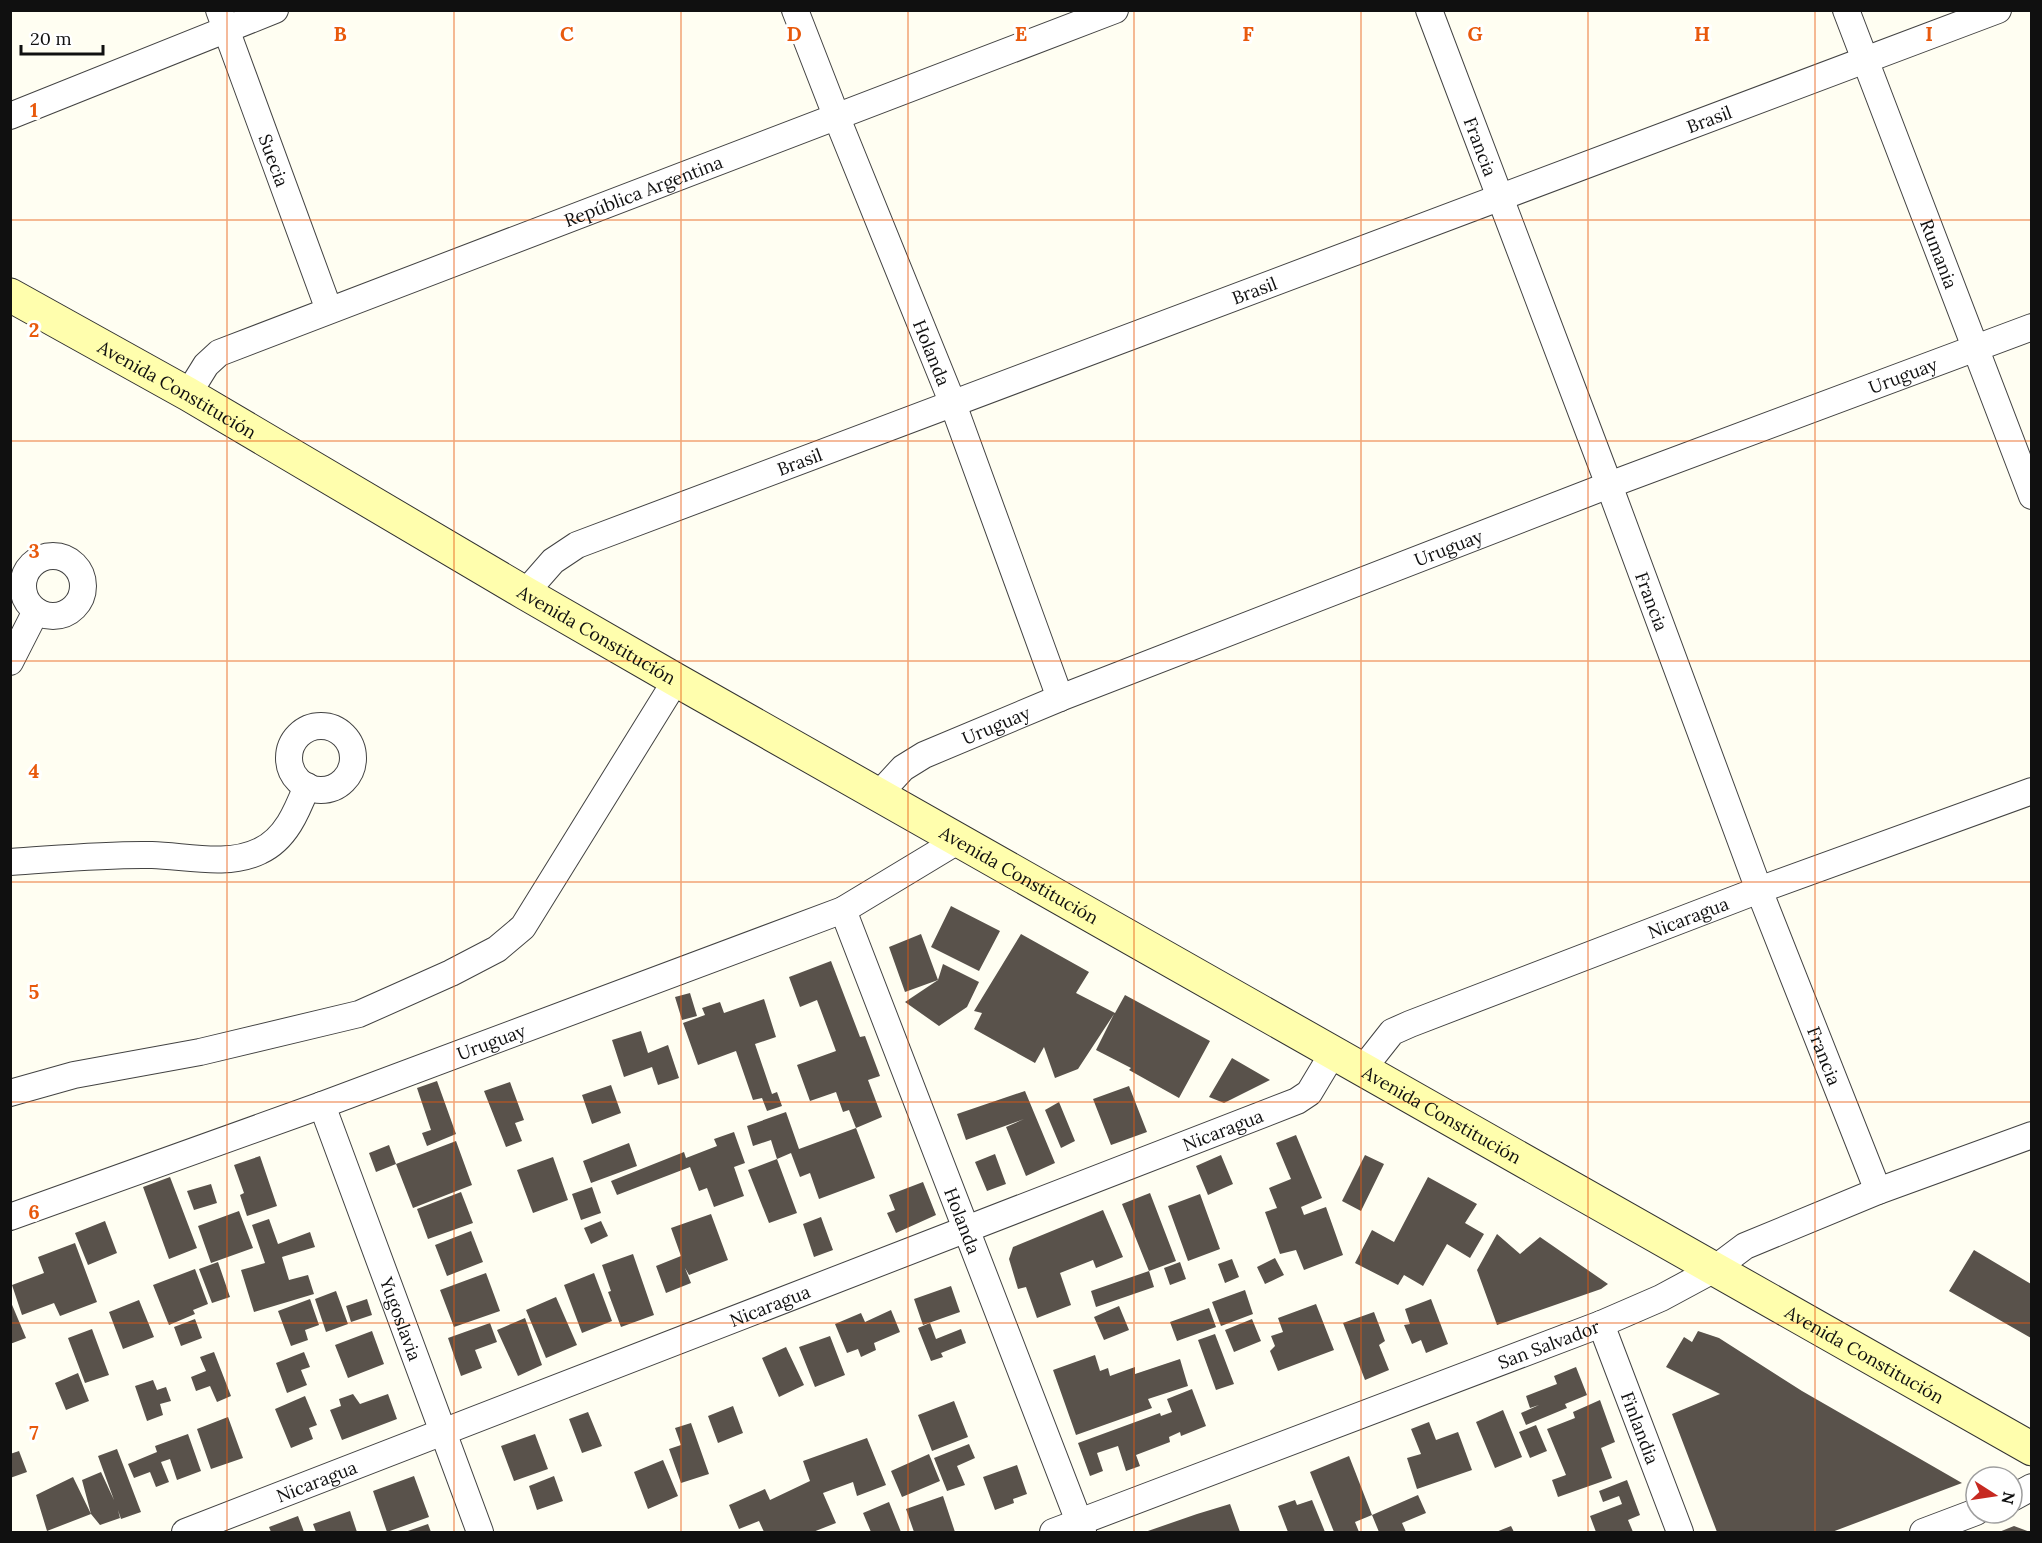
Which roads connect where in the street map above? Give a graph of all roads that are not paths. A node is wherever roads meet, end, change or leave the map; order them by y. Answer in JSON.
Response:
{"nodes":[{"id":1,"x":275,"y":10,"type":"edge"},
{"id":2,"x":795,"y":10,"type":"edge"},
{"id":3,"x":1114,"y":10,"type":"edge"},
{"id":4,"x":1429,"y":10,"type":"edge"},
{"id":5,"x":1846,"y":10,"type":"edge"},
{"id":6,"x":1998,"y":10,"type":"edge"},
{"id":7,"x":223,"y":20,"type":"edge"},
{"id":8,"x":1866,"y":61,"type":"junction"},
{"id":9,"x":10,"y":116,"type":"edge"},
{"id":10,"x":837,"y":118,"type":"junction"},
{"id":11,"x":1500,"y":198,"type":"junction"},
{"id":12,"x":10,"y":295,"type":"edge"},
{"id":13,"x":329,"y":310,"type":"junction"},
{"id":14,"x":2031,"y":327,"type":"edge"},
{"id":15,"x":1976,"y":348,"type":"junction"},
{"id":16,"x":188,"y":394,"type":"junction"},
{"id":17,"x":953,"y":404,"type":"junction"},
{"id":18,"x":1609,"y":484,"type":"junction"},
{"id":19,"x":2031,"y":496,"type":"edge"},
{"id":20,"x":525,"y":593,"type":"junction"},
{"id":21,"x":36,"y":611,"type":"dead end"},
{"id":22,"x":10,"y":662,"type":"edge"},
{"id":23,"x":676,"y":680,"type":"junction"},
{"id":24,"x":1060,"y":698,"type":"junction"},
{"id":25,"x":307,"y":786,"type":"dead end"},
{"id":26,"x":2031,"y":791,"type":"edge"},
{"id":27,"x":879,"y":794,"type":"junction"},
{"id":28,"x":959,"y":840,"type":"junction"},
{"id":29,"x":10,"y":862,"type":"edge"},
{"id":30,"x":1759,"y":890,"type":"junction"},
{"id":31,"x":843,"y":910,"type":"junction"},
{"id":32,"x":1333,"y":1053,"type":"junction"},
{"id":33,"x":1362,"y":1070,"type":"junction"},
{"id":34,"x":10,"y":1093,"type":"edge"},
{"id":35,"x":322,"y":1106,"type":"junction"},
{"id":36,"x":2031,"y":1136,"type":"edge"},
{"id":37,"x":1878,"y":1191,"type":"junction"},
{"id":38,"x":10,"y":1217,"type":"edge"},
{"id":39,"x":967,"y":1229,"type":"junction"},
{"id":40,"x":1713,"y":1270,"type":"junction"},
{"id":41,"x":1601,"y":1324,"type":"junction"},
{"id":42,"x":442,"y":1434,"type":"junction"},
{"id":43,"x":2031,"y":1449,"type":"edge"},
{"id":44,"x":1964,"y":1517,"type":"edge"},
{"id":45,"x":1081,"y":1528,"type":"edge"},
{"id":46,"x":185,"y":1533,"type":"edge"},
{"id":47,"x":480,"y":1533,"type":"edge"},
{"id":48,"x":1053,"y":1533,"type":"edge"},
{"id":49,"x":1680,"y":1533,"type":"edge"},
{"id":50,"x":1923,"y":1533,"type":"edge"}],
"edges":[{"from":1,"to":7,"type":"street"},
{"from":2,"to":10,"type":"street","name":"Holanda"},
{"from":3,"to":10,"type":"street","name":"República Argentina"},
{"from":4,"to":11,"type":"street","name":"Francia"},
{"from":5,"to":8,"type":"street","name":"Rumania"},
{"from":6,"to":8,"type":"street","name":"Brasil"},
{"from":7,"to":9,"type":"street"},
{"from":7,"to":13,"type":"street","name":"Suecia"},
{"from":8,"to":11,"type":"street","name":"Brasil"},
{"from":8,"to":15,"type":"street","name":"Rumania"},
{"from":10,"to":13,"type":"street","name":"República Argentina"},
{"from":10,"to":17,"type":"street","name":"Holanda"},
{"from":11,"to":17,"type":"street","name":"Brasil"},
{"from":11,"to":18,"type":"street","name":"Francia"},
{"from":12,"to":16,"type":"main road","name":"Avenida Constitución"},
{"from":13,"to":16,"type":"street","name":"República Argentina"},
{"from":14,"to":15,"type":"street","name":"Uruguay"},
{"from":15,"to":18,"type":"street","name":"Uruguay"},
{"from":15,"to":19,"type":"street","name":"Rumania"},
{"from":16,"to":20,"type":"main road","name":"Avenida Constitución"},
{"from":17,"to":20,"type":"street","name":"Brasil"},
{"from":17,"to":24,"type":"street","name":"Holanda"},
{"from":18,"to":24,"type":"street","name":"Uruguay"},
{"from":18,"to":30,"type":"street","name":"Francia"},
{"from":20,"to":23,"type":"main road","name":"Avenida Constitución"},
{"from":21,"to":22,"type":"street"},
{"from":23,"to":27,"type":"main road","name":"Avenida Constitución"},
{"from":23,"to":34,"type":"street"},
{"from":24,"to":27,"type":"street","name":"Uruguay"},
{"from":25,"to":29,"type":"street"},
{"from":26,"to":30,"type":"street","name":"Nicaragua"},
{"from":27,"to":28,"type":"main road","name":"Avenida Constitución"},
{"from":28,"to":31,"type":"street","name":"Uruguay"},
{"from":28,"to":32,"type":"main road","name":"Avenida Constitución"},
{"from":30,"to":33,"type":"street","name":"Nicaragua"},
{"from":30,"to":37,"type":"street","name":"Francia"},
{"from":31,"to":35,"type":"street","name":"Uruguay"},
{"from":31,"to":39,"type":"street","name":"Holanda"},
{"from":32,"to":33,"type":"main road","name":"Avenida Constitución"},
{"from":32,"to":39,"type":"street","name":"Nicaragua"},
{"from":33,"to":40,"type":"main road","name":"Avenida Constitución"},
{"from":35,"to":38,"type":"street","name":"Uruguay"},
{"from":35,"to":42,"type":"street","name":"Yugoslavia"},
{"from":36,"to":37,"type":"street","name":"San Salvador"},
{"from":37,"to":40,"type":"street","name":"San Salvador"},
{"from":39,"to":42,"type":"street","name":"Nicaragua"},
{"from":39,"to":45,"type":"street","name":"Holanda"},
{"from":40,"to":41,"type":"street","name":"San Salvador"},
{"from":40,"to":43,"type":"main road","name":"Avenida Constitución"},
{"from":41,"to":45,"type":"street","name":"San Salvador"},
{"from":41,"to":49,"type":"street","name":"Finlandia"},
{"from":42,"to":46,"type":"street","name":"Nicaragua"},
{"from":42,"to":47,"type":"street","name":"Yugoslavia"},
{"from":44,"to":50,"type":"street"},
{"from":45,"to":48,"type":"street","name":"San Salvador"}]}
